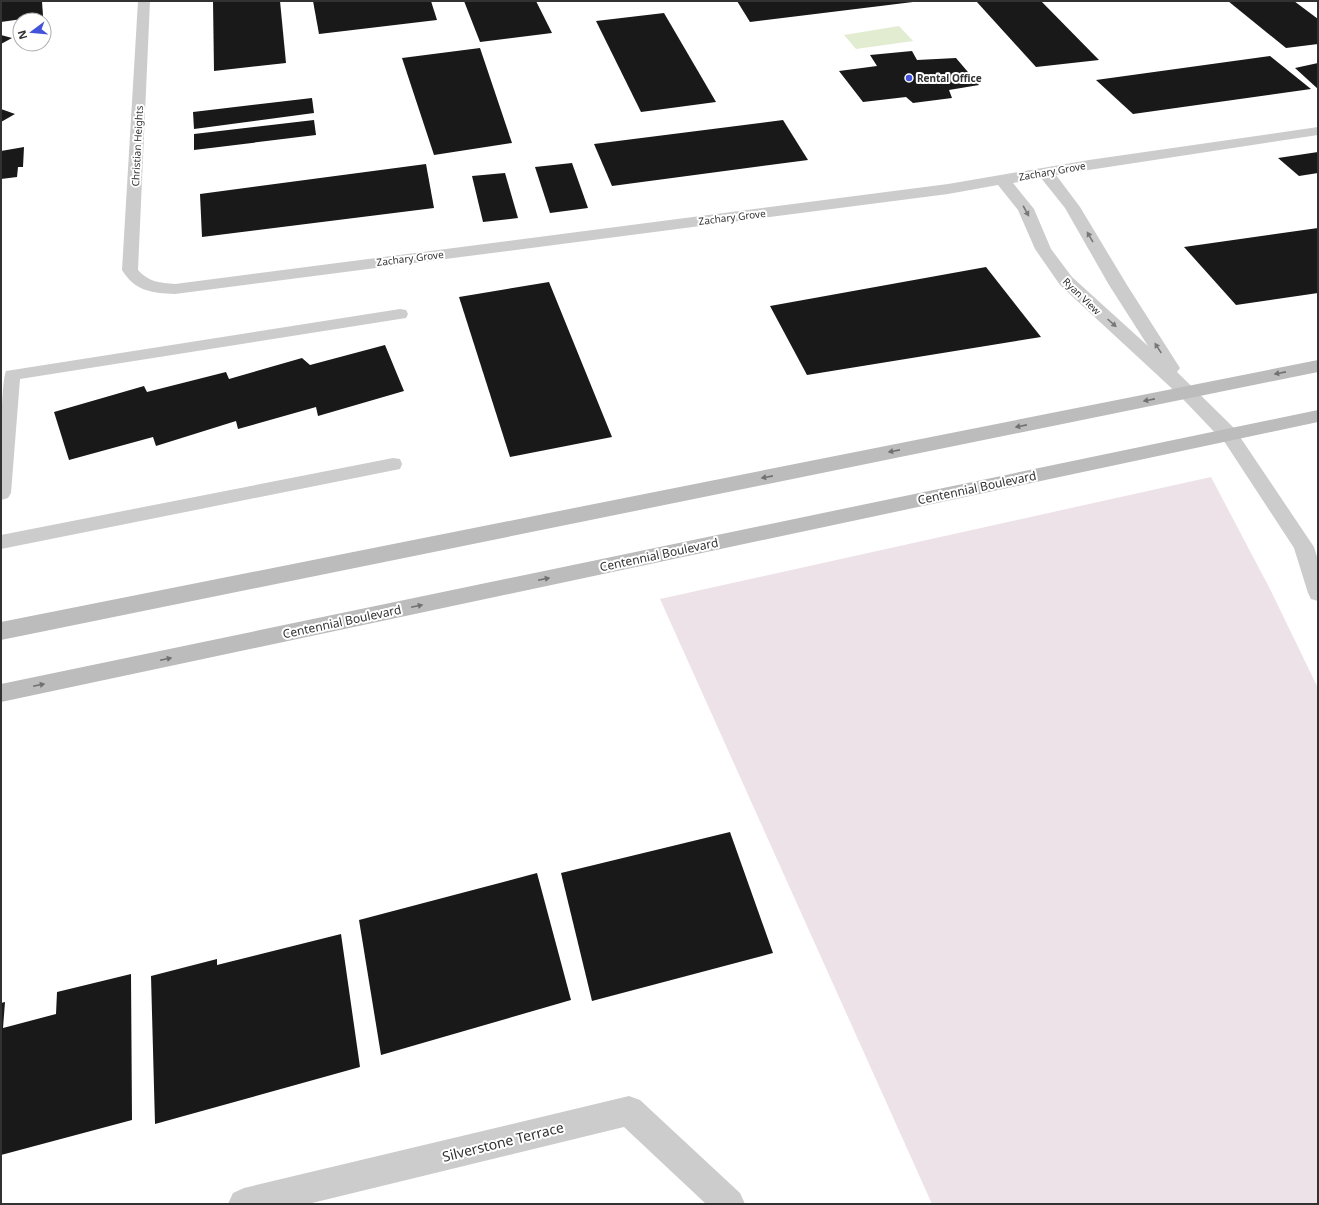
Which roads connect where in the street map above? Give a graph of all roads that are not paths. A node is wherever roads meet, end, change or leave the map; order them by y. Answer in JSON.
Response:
{"nodes":[{"id":1,"x":144,"y":1,"type":"edge"},
{"id":2,"x":1318,"y":131,"type":"edge"},
{"id":3,"x":1045,"y":172,"type":"junction"},
{"id":4,"x":1002,"y":180,"type":"junction"},
{"id":5,"x":144,"y":284,"type":"joint"},
{"id":6,"x":400,"y":314,"type":"dead end"},
{"id":7,"x":1318,"y":366,"type":"edge"},
{"id":8,"x":1187,"y":392,"type":"junction"},
{"id":9,"x":1318,"y":416,"type":"edge"},
{"id":10,"x":1229,"y":435,"type":"junction"},
{"id":11,"x":393,"y":464,"type":"dead end"},
{"id":12,"x":1,"y":493,"type":"edge"},
{"id":13,"x":1,"y":542,"type":"edge"},
{"id":14,"x":1318,"y":593,"type":"edge"},
{"id":15,"x":1,"y":631,"type":"edge"},
{"id":16,"x":1,"y":693,"type":"edge"},
{"id":17,"x":244,"y":1204,"type":"edge"},
{"id":18,"x":729,"y":1204,"type":"edge"}],
"edges":[{"from":1,"to":5,"type":"street","name":"Christian Heights"},
{"from":2,"to":3,"type":"street","name":"Zachary Grove"},
{"from":3,"to":4,"type":"street","name":"Zachary Grove"},
{"from":8,"to":3,"type":"street","name":"Ryan View","one_way":true},
{"from":4,"to":5,"type":"street","name":"Zachary Grove"},
{"from":4,"to":8,"type":"street","name":"Ryan View","one_way":true},
{"from":6,"to":12,"type":"lane"},
{"from":7,"to":8,"type":"main road","one_way":true},
{"from":8,"to":10,"type":"street","name":"Ryan View"},
{"from":8,"to":15,"type":"main road","one_way":true},
{"from":9,"to":10,"type":"main road","name":"Centennial Boulevard"},
{"from":10,"to":14,"type":"lane"},
{"from":16,"to":10,"type":"main road","name":"Centennial Boulevard","one_way":true},
{"from":11,"to":13,"type":"lane"},
{"from":17,"to":18,"type":"street","name":"Silverstone Terrace"}]}
